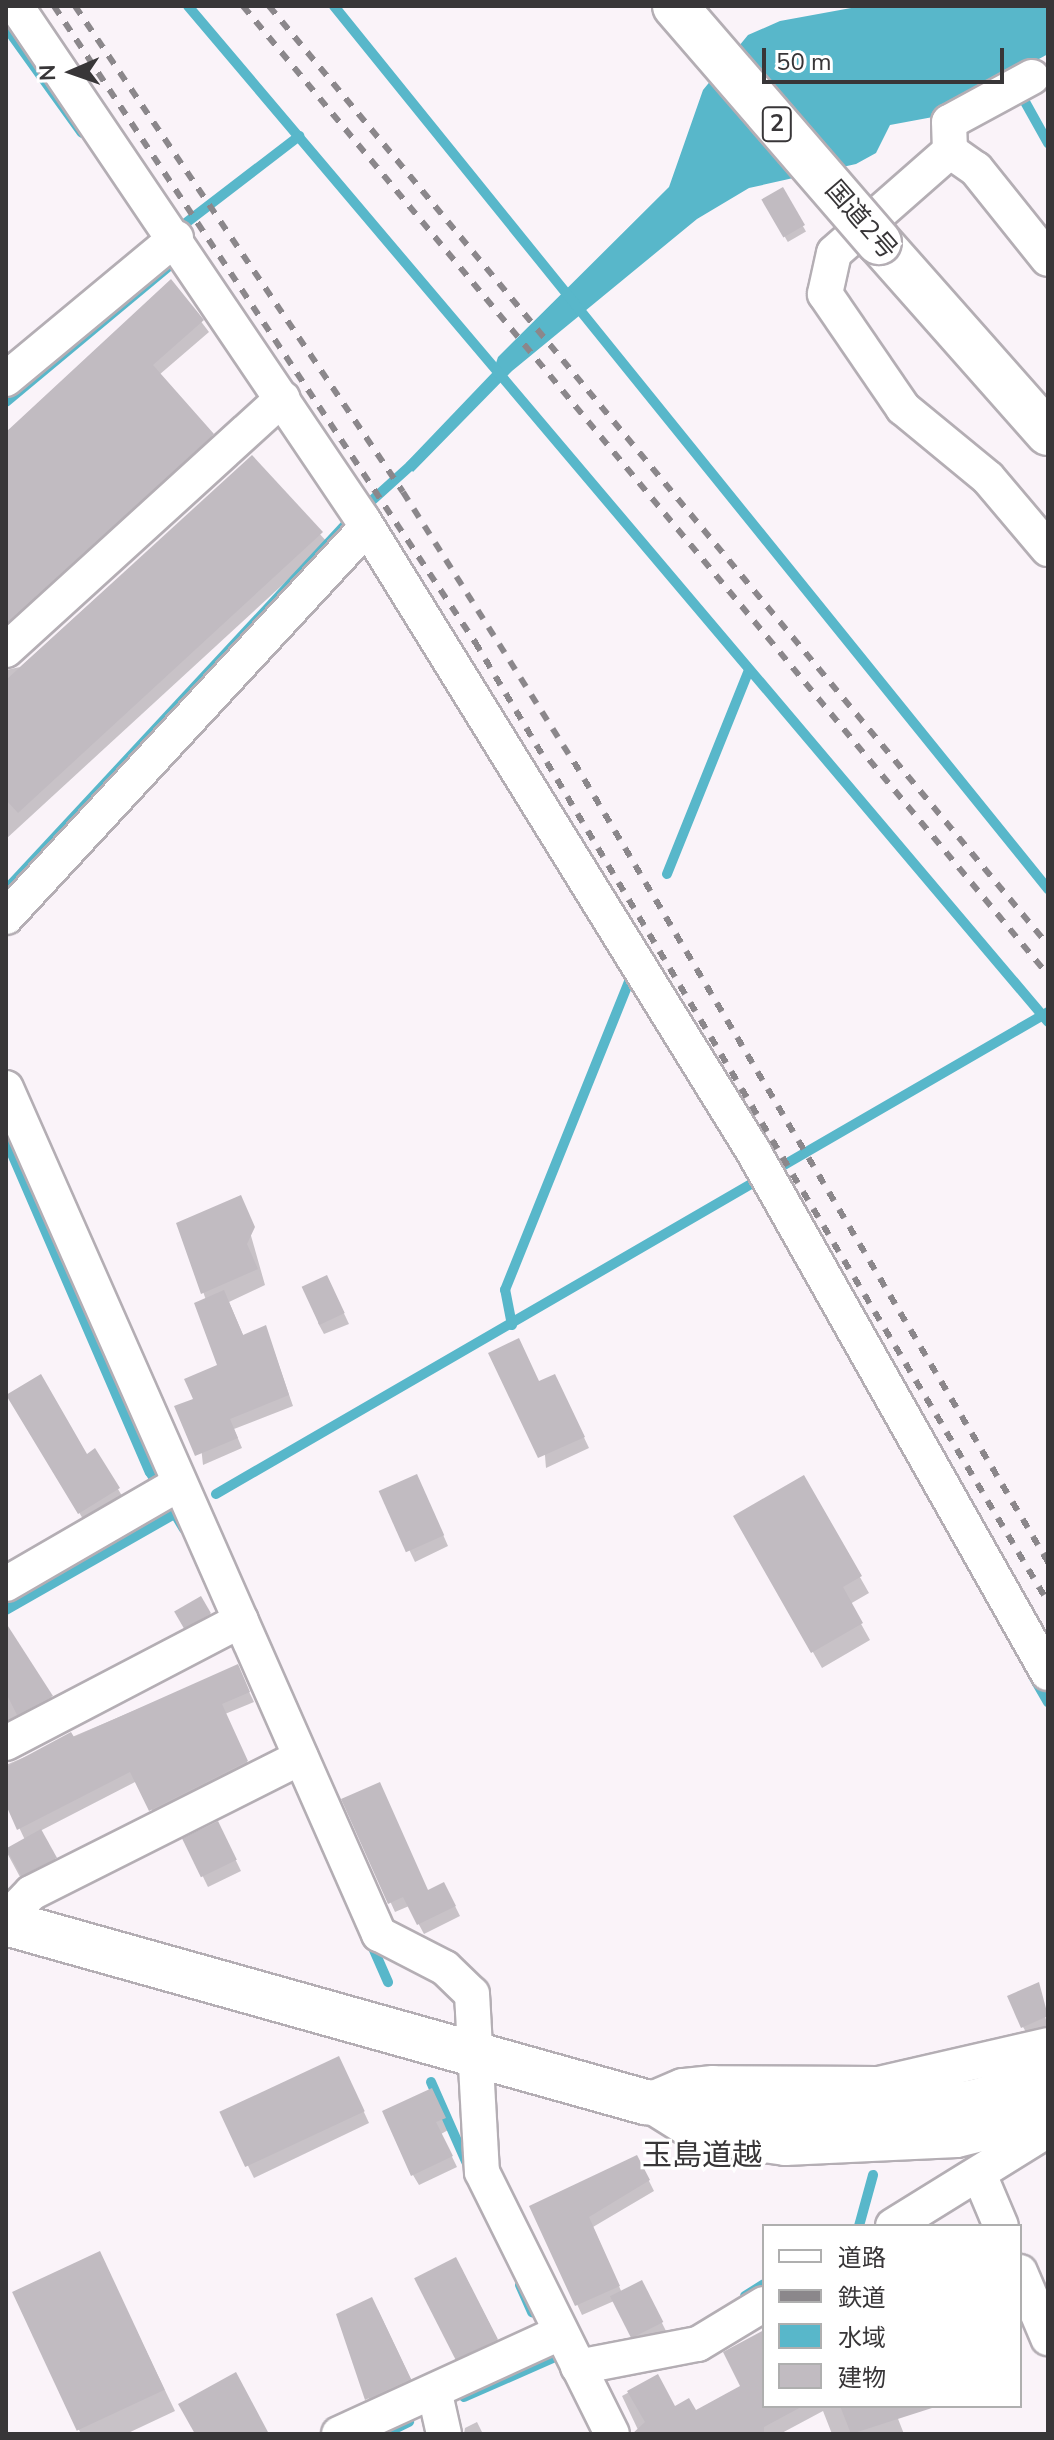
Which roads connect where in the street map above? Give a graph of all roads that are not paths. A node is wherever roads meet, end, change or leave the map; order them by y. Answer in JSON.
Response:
{"nodes":[{"id":1,"x":16,"y":6,"type":"edge"},
{"id":2,"x":675,"y":6,"type":"edge"},
{"id":3,"x":1020,"y":83,"type":"dead end"},
{"id":4,"x":950,"y":151,"type":"junction"},
{"id":5,"x":169,"y":244,"type":"junction"},
{"id":6,"x":1048,"y":259,"type":"edge"},
{"id":7,"x":957,"y":327,"type":"junction"},
{"id":8,"x":6,"y":379,"type":"edge"},
{"id":9,"x":276,"y":404,"type":"junction"},
{"id":10,"x":1048,"y":408,"type":"edge"},
{"id":11,"x":1048,"y":433,"type":"edge"},
{"id":12,"x":359,"y":526,"type":"junction"},
{"id":13,"x":1048,"y":549,"type":"edge"},
{"id":14,"x":6,"y":650,"type":"edge"},
{"id":15,"x":6,"y":917,"type":"edge"},
{"id":16,"x":6,"y":1088,"type":"edge"},
{"id":17,"x":165,"y":1492,"type":"junction"},
{"id":18,"x":6,"y":1584,"type":"edge"},
{"id":19,"x":232,"y":1625,"type":"junction"},
{"id":20,"x":1048,"y":1673,"type":"edge"},
{"id":21,"x":6,"y":1743,"type":"edge"},
{"id":22,"x":292,"y":1761,"type":"junction"},
{"id":23,"x":6,"y":1921,"type":"edge"},
{"id":24,"x":1048,"y":2045,"type":"edge"},
{"id":25,"x":477,"y":2058,"type":"junction"},
{"id":26,"x":1048,"y":2080,"type":"edge"},
{"id":27,"x":645,"y":2102,"type":"junction"},
{"id":28,"x":1048,"y":2117,"type":"edge"},
{"id":29,"x":1048,"y":2130,"type":"edge"},
{"id":30,"x":979,"y":2174,"type":"junction"},
{"id":31,"x":896,"y":2224,"type":"edge"},
{"id":32,"x":1000,"y":2224,"type":"edge"},
{"id":33,"x":1022,"y":2277,"type":"edge"},
{"id":34,"x":762,"y":2305,"type":"edge"},
{"id":35,"x":560,"y":2333,"type":"junction"},
{"id":36,"x":1048,"y":2338,"type":"edge"},
{"id":37,"x":578,"y":2367,"type":"junction"},
{"id":38,"x":435,"y":2394,"type":"junction"},
{"id":39,"x":339,"y":2434,"type":"edge"},
{"id":40,"x":444,"y":2434,"type":"edge"},
{"id":41,"x":612,"y":2434,"type":"edge"}],
"edges":[{"from":1,"to":5,"type":"street"},
{"from":2,"to":7,"type":"main road","name":"国道2号","number":"2","bridge":true},
{"from":3,"to":4,"type":"street"},
{"from":4,"to":6,"type":"street"},
{"from":4,"to":13,"type":"street"},
{"from":5,"to":8,"type":"street"},
{"from":5,"to":9,"type":"street"},
{"from":7,"to":10,"type":"main road","number":"2"},
{"from":7,"to":11,"type":"main road","name":"国道2号","number":"2"},
{"from":9,"to":12,"type":"street"},
{"from":9,"to":14,"type":"street"},
{"from":12,"to":15,"type":"street"},
{"from":12,"to":20,"type":"street"},
{"from":16,"to":17,"type":"street"},
{"from":17,"to":18,"type":"street"},
{"from":17,"to":19,"type":"street"},
{"from":19,"to":21,"type":"street"},
{"from":19,"to":22,"type":"street"},
{"from":22,"to":23,"type":"street"},
{"from":22,"to":25,"type":"street"},
{"from":23,"to":25,"type":"main road"},
{"from":24,"to":27,"type":"street"},
{"from":25,"to":27,"type":"main road"},
{"from":25,"to":35,"type":"street"},
{"from":26,"to":27,"type":"main road"},
{"from":27,"to":28,"type":"street"},
{"from":29,"to":30,"type":"street"},
{"from":30,"to":31,"type":"street"},
{"from":30,"to":32,"type":"street"},
{"from":33,"to":36,"type":"street"},
{"from":34,"to":37,"type":"street"},
{"from":35,"to":37,"type":"street"},
{"from":35,"to":38,"type":"street"},
{"from":37,"to":41,"type":"street"},
{"from":38,"to":39,"type":"street"},
{"from":38,"to":40,"type":"street"}]}
